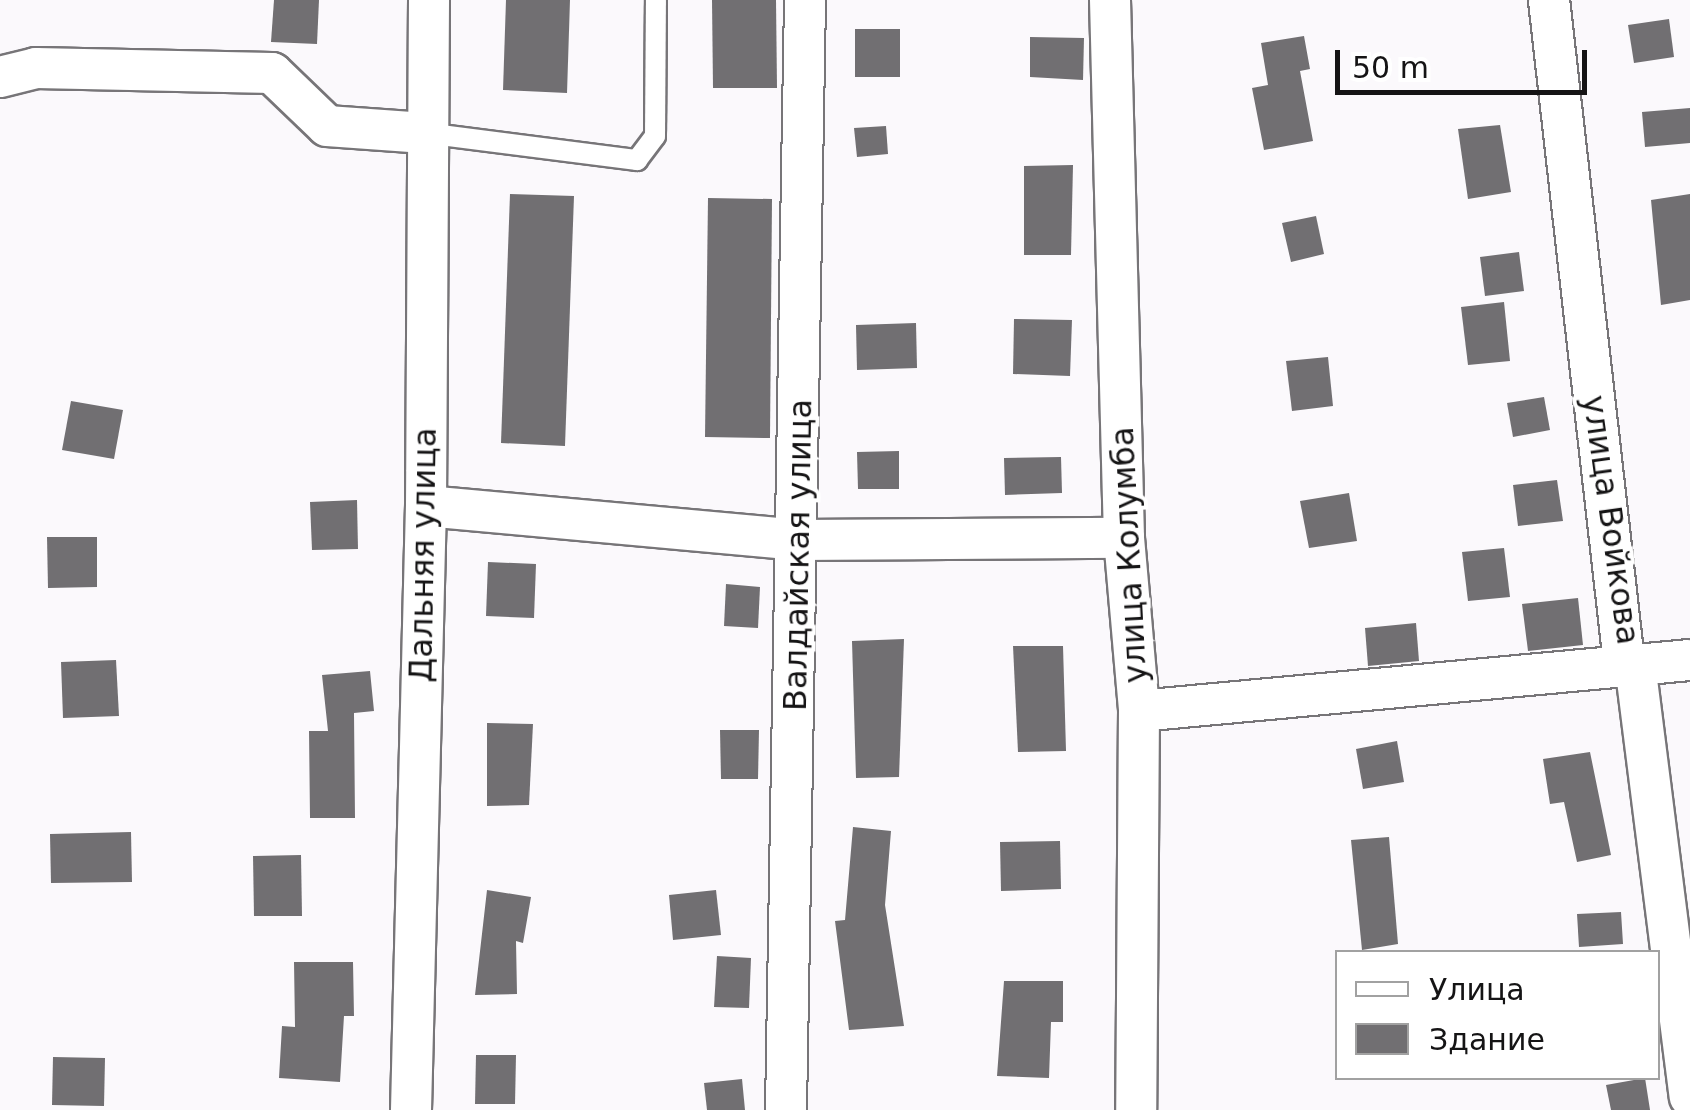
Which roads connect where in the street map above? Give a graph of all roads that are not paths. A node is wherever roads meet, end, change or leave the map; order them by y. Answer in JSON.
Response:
{"nodes":[{"id":1,"x":429,"y":0,"type":"edge"},
{"id":2,"x":656,"y":0,"type":"edge"},
{"id":3,"x":805,"y":0,"type":"edge"},
{"id":4,"x":1110,"y":0,"type":"edge"},
{"id":5,"x":1549,"y":0,"type":"edge"},
{"id":6,"x":0,"y":77,"type":"edge"},
{"id":7,"x":426,"y":133,"type":"junction"},
{"id":8,"x":426,"y":506,"type":"junction"},
{"id":9,"x":1124,"y":538,"type":"junction"},
{"id":10,"x":799,"y":540,"type":"junction"},
{"id":11,"x":1690,"y":660,"type":"edge"},
{"id":12,"x":1634,"y":664,"type":"junction"},
{"id":13,"x":1139,"y":711,"type":"junction"},
{"id":14,"x":1690,"y":1098,"type":"edge"},
{"id":15,"x":411,"y":1110,"type":"edge"},
{"id":16,"x":786,"y":1110,"type":"edge"},
{"id":17,"x":1136,"y":1110,"type":"edge"}],
"edges":[{"from":1,"to":7,"type":"street","name":"Дальняя улица"},
{"from":2,"to":7,"type":"lane"},
{"from":3,"to":10,"type":"street","name":"Валдайская улица"},
{"from":4,"to":9,"type":"street","name":"улица Колумба"},
{"from":5,"to":12,"type":"street","name":"улица Войкова"},
{"from":6,"to":7,"type":"street"},
{"from":7,"to":8,"type":"street","name":"Дальняя улица"},
{"from":8,"to":10,"type":"street"},
{"from":8,"to":15,"type":"street","name":"Дальняя улица"},
{"from":9,"to":10,"type":"street"},
{"from":9,"to":13,"type":"street","name":"улица Колумба"},
{"from":10,"to":16,"type":"street","name":"Валдайская улица"},
{"from":11,"to":12,"type":"street"},
{"from":12,"to":13,"type":"street"},
{"from":12,"to":14,"type":"street","name":"улица Войкова"},
{"from":13,"to":17,"type":"street","name":"улица Колумба"}]}
